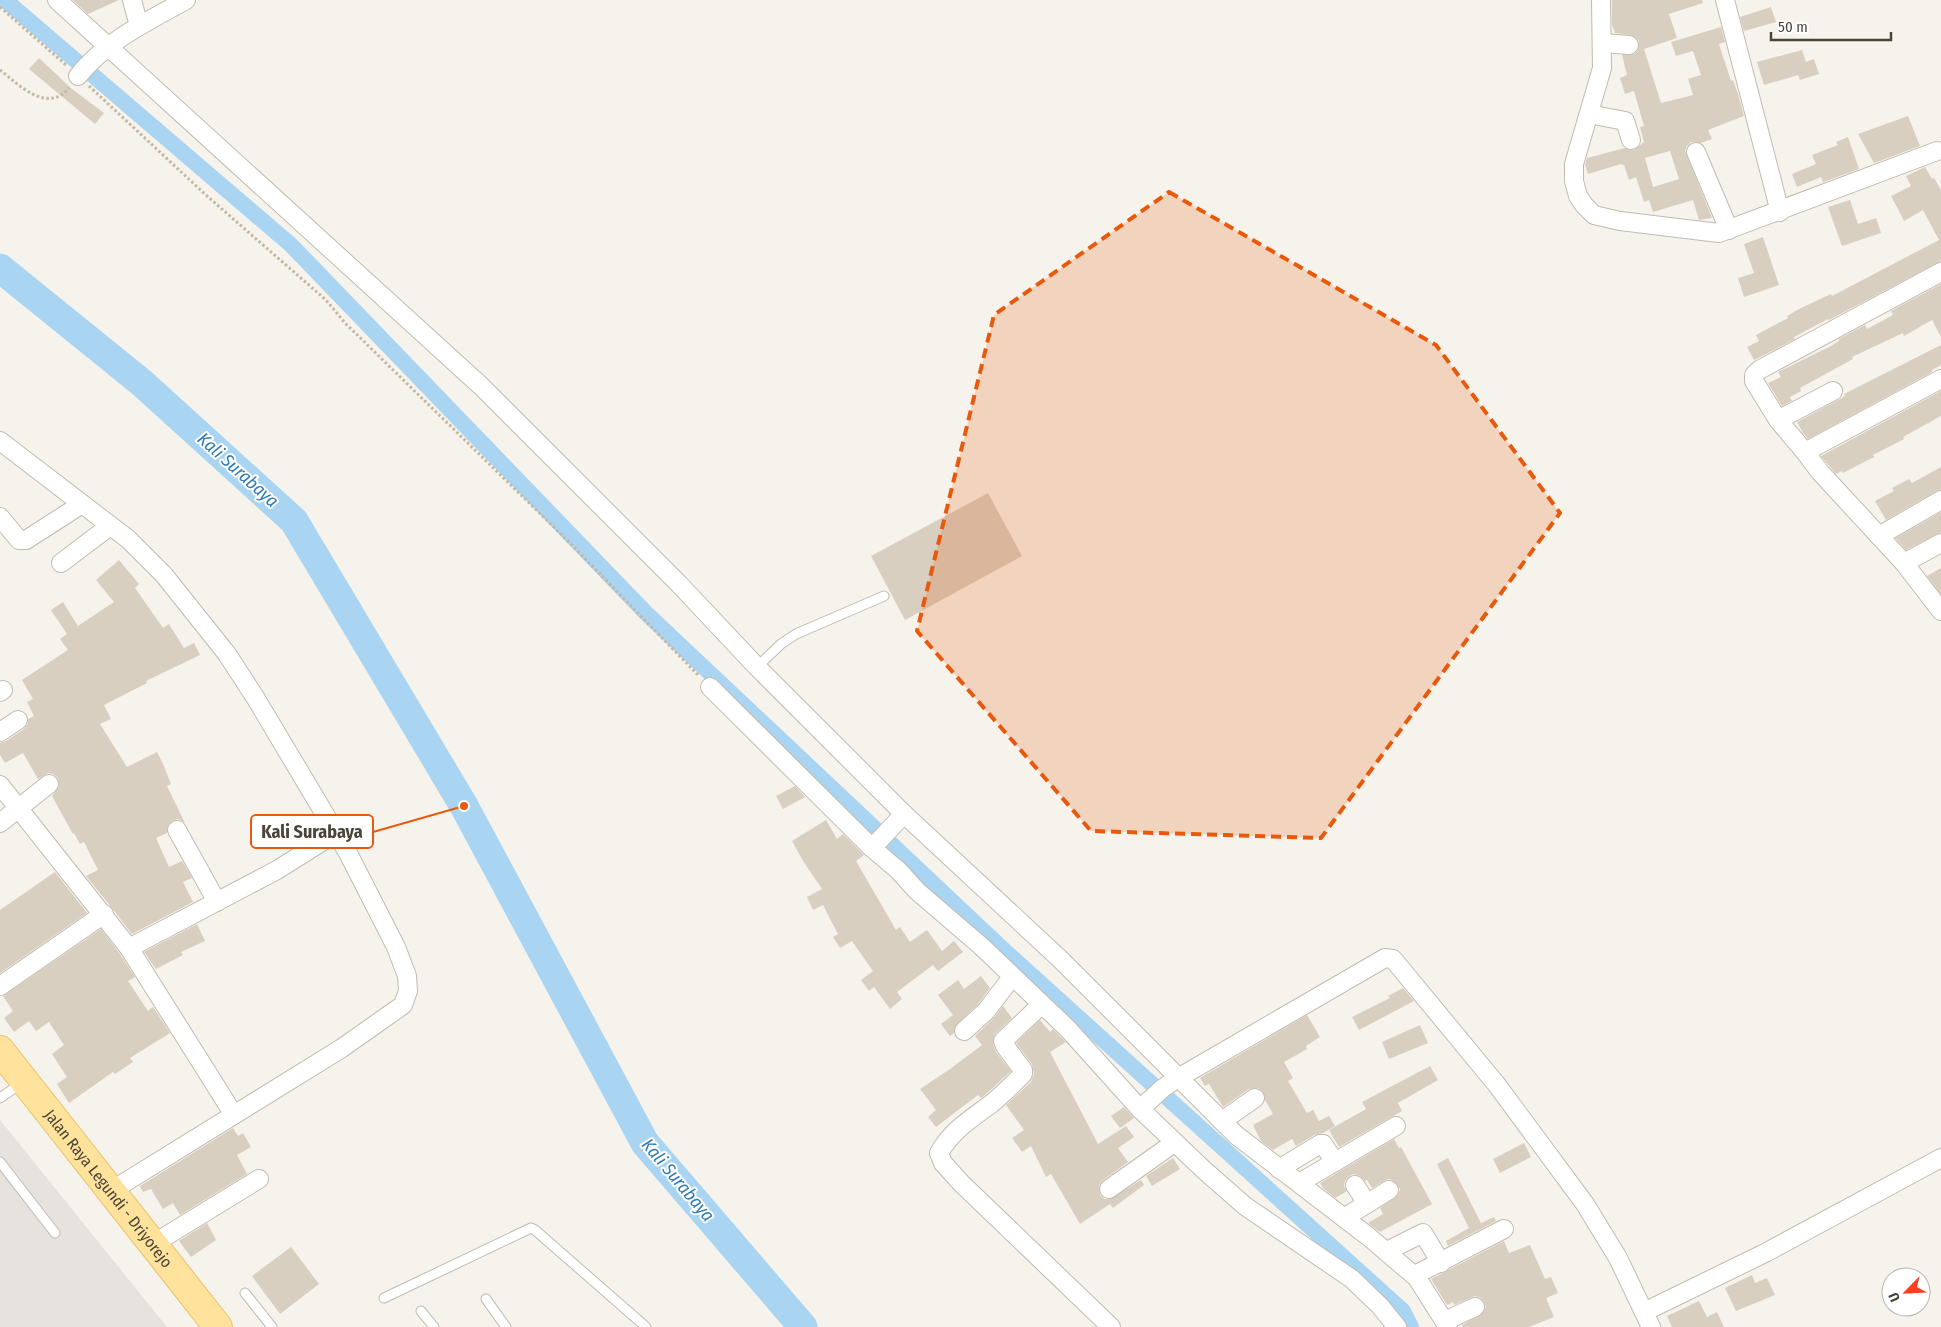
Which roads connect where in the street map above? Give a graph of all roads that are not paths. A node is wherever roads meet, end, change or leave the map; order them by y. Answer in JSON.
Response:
{"nodes":[{"id":1,"x":57,"y":0,"type":"edge"},
{"id":2,"x":132,"y":0,"type":"edge"},
{"id":3,"x":186,"y":0,"type":"edge"},
{"id":4,"x":1601,"y":0,"type":"edge"},
{"id":5,"x":1724,"y":0,"type":"edge"},
{"id":6,"x":139,"y":26,"type":"junction"},
{"id":7,"x":1603,"y":43,"type":"junction"},
{"id":8,"x":1629,"y":45,"type":"dead end"},
{"id":9,"x":105,"y":49,"type":"junction"},
{"id":10,"x":80,"y":73,"type":"road end"},
{"id":11,"x":1589,"y":114,"type":"junction"},
{"id":12,"x":1632,"y":140,"type":"dead end"},
{"id":13,"x":1696,"y":152,"type":"dead end"},
{"id":14,"x":1940,"y":154,"type":"edge"},
{"id":15,"x":1780,"y":212,"type":"junction"},
{"id":16,"x":1728,"y":230,"type":"junction"},
{"id":17,"x":1941,"y":272,"type":"edge"},
{"id":18,"x":1941,"y":378,"type":"edge"},
{"id":19,"x":1833,"y":391,"type":"dead end"},
{"id":20,"x":1778,"y":420,"type":"junction"},
{"id":21,"x":0,"y":441,"type":"edge"},
{"id":22,"x":1805,"y":452,"type":"junction"},
{"id":23,"x":1941,"y":500,"type":"edge"},
{"id":24,"x":82,"y":504,"type":"junction"},
{"id":25,"x":0,"y":517,"type":"edge"},
{"id":26,"x":110,"y":526,"type":"junction"},
{"id":27,"x":1878,"y":536,"type":"junction"},
{"id":28,"x":1941,"y":543,"type":"edge"},
{"id":29,"x":61,"y":563,"type":"dead end"},
{"id":30,"x":1904,"y":563,"type":"junction"},
{"id":31,"x":884,"y":596,"type":"dead end"},
{"id":32,"x":1941,"y":611,"type":"edge"},
{"id":33,"x":757,"y":667,"type":"junction"},
{"id":34,"x":710,"y":687,"type":"road end"},
{"id":35,"x":18,"y":720,"type":"dead end"},
{"id":36,"x":0,"y":732,"type":"edge"},
{"id":37,"x":49,"y":784,"type":"dead end"},
{"id":38,"x":0,"y":785,"type":"edge"},
{"id":39,"x":19,"y":809,"type":"junction"},
{"id":40,"x":900,"y":819,"type":"junction"},
{"id":41,"x":0,"y":823,"type":"edge"},
{"id":42,"x":177,"y":830,"type":"dead end"},
{"id":43,"x":336,"y":833,"type":"junction"},
{"id":44,"x":875,"y":844,"type":"junction"},
{"id":45,"x":217,"y":902,"type":"junction"},
{"id":46,"x":104,"y":914,"type":"junction"},
{"id":47,"x":129,"y":948,"type":"junction"},
{"id":48,"x":1012,"y":977,"type":"junction"},
{"id":49,"x":0,"y":986,"type":"edge"},
{"id":50,"x":1041,"y":1005,"type":"junction"},
{"id":51,"x":964,"y":1031,"type":"dead end"},
{"id":52,"x":1,"y":1053,"type":"edge"},
{"id":53,"x":24,"y":1081,"type":"junction"},
{"id":54,"x":1170,"y":1083,"type":"junction"},
{"id":55,"x":0,"y":1098,"type":"edge"},
{"id":56,"x":1255,"y":1098,"type":"dead end"},
{"id":57,"x":1143,"y":1106,"type":"junction"},
{"id":58,"x":234,"y":1115,"type":"junction"},
{"id":59,"x":1222,"y":1121,"type":"junction"},
{"id":60,"x":1396,"y":1126,"type":"dead end"},
{"id":61,"x":1174,"y":1143,"type":"junction"},
{"id":62,"x":1941,"y":1158,"type":"edge"},
{"id":63,"x":0,"y":1162,"type":"edge"},
{"id":64,"x":1335,"y":1162,"type":"junction"},
{"id":65,"x":1279,"y":1169,"type":"junction"},
{"id":66,"x":259,"y":1179,"type":"dead end"},
{"id":67,"x":1299,"y":1184,"type":"junction"},
{"id":68,"x":1355,"y":1185,"type":"dead end"},
{"id":69,"x":1109,"y":1189,"type":"dead end"},
{"id":70,"x":1389,"y":1190,"type":"dead end"},
{"id":71,"x":111,"y":1191,"type":"junction"},
{"id":72,"x":1366,"y":1202,"type":"junction"},
{"id":73,"x":1344,"y":1218,"type":"junction"},
{"id":74,"x":1504,"y":1229,"type":"dead end"},
{"id":75,"x":55,"y":1233,"type":"dead end"},
{"id":76,"x":153,"y":1244,"type":"junction"},
{"id":77,"x":1387,"y":1251,"type":"junction"},
{"id":78,"x":1441,"y":1263,"type":"junction"},
{"id":79,"x":1415,"y":1275,"type":"junction"},
{"id":80,"x":245,"y":1293,"type":"dead end"},
{"id":81,"x":384,"y":1298,"type":"dead end"},
{"id":82,"x":486,"y":1299,"type":"dead end"},
{"id":83,"x":1475,"y":1307,"type":"dead end"},
{"id":84,"x":421,"y":1311,"type":"dead end"},
{"id":85,"x":1647,"y":1320,"type":"edge"},
{"id":86,"x":1447,"y":1324,"type":"edge"},
{"id":87,"x":218,"y":1327,"type":"edge"},
{"id":88,"x":272,"y":1327,"type":"edge"},
{"id":89,"x":434,"y":1327,"type":"edge"},
{"id":90,"x":506,"y":1327,"type":"edge"},
{"id":91,"x":646,"y":1327,"type":"edge"},
{"id":92,"x":1111,"y":1327,"type":"edge"},
{"id":93,"x":1397,"y":1327,"type":"edge"}],
"edges":[{"from":1,"to":9,"type":"street"},
{"from":2,"to":6,"type":"street"},
{"from":3,"to":6,"type":"street"},
{"from":4,"to":7,"type":"street"},
{"from":5,"to":15,"type":"street"},
{"from":6,"to":9,"type":"street"},
{"from":7,"to":8,"type":"street"},
{"from":7,"to":11,"type":"street"},
{"from":9,"to":10,"type":"street"},
{"from":9,"to":33,"type":"street"},
{"from":11,"to":12,"type":"street"},
{"from":11,"to":16,"type":"street"},
{"from":13,"to":16,"type":"street"},
{"from":14,"to":15,"type":"street"},
{"from":15,"to":16,"type":"street"},
{"from":17,"to":20,"type":"street"},
{"from":18,"to":22,"type":"street"},
{"from":19,"to":20,"type":"street"},
{"from":20,"to":22,"type":"street"},
{"from":21,"to":24,"type":"street"},
{"from":22,"to":27,"type":"street"},
{"from":23,"to":27,"type":"street"},
{"from":24,"to":25,"type":"street"},
{"from":24,"to":26,"type":"street"},
{"from":26,"to":29,"type":"street"},
{"from":26,"to":43,"type":"street"},
{"from":27,"to":30,"type":"street"},
{"from":28,"to":30,"type":"street"},
{"from":30,"to":32,"type":"street"},
{"from":31,"to":33,"type":"lane"},
{"from":33,"to":40,"type":"street"},
{"from":34,"to":44,"type":"street"},
{"from":35,"to":36,"type":"street"},
{"from":37,"to":39,"type":"street"},
{"from":38,"to":39,"type":"street"},
{"from":39,"to":41,"type":"street"},
{"from":39,"to":46,"type":"street"},
{"from":40,"to":44,"type":"street"},
{"from":40,"to":54,"type":"street"},
{"from":42,"to":45,"type":"street"},
{"from":43,"to":45,"type":"street"},
{"from":43,"to":58,"type":"street"},
{"from":44,"to":48,"type":"street"},
{"from":45,"to":47,"type":"street"},
{"from":46,"to":47,"type":"street"},
{"from":46,"to":49,"type":"street"},
{"from":47,"to":58,"type":"street"},
{"from":48,"to":50,"type":"street"},
{"from":48,"to":51,"type":"street"},
{"from":50,"to":57,"type":"street"},
{"from":50,"to":92,"type":"street"},
{"from":52,"to":53,"type":"main road","name":"Jalan Raya Legundi - Driyorejo"},
{"from":53,"to":55,"type":"lane"},
{"from":53,"to":71,"type":"main road","name":"Jalan Raya Legundi - Driyorejo"},
{"from":54,"to":57,"type":"street"},
{"from":54,"to":59,"type":"street"},
{"from":54,"to":85,"type":"street"},
{"from":56,"to":59,"type":"street"},
{"from":57,"to":61,"type":"street"},
{"from":58,"to":71,"type":"street"},
{"from":59,"to":65,"type":"street"},
{"from":60,"to":64,"type":"street"},
{"from":61,"to":69,"type":"street"},
{"from":61,"to":93,"type":"street"},
{"from":62,"to":85,"type":"street"},
{"from":63,"to":75,"type":"lane"},
{"from":64,"to":65,"type":"street"},
{"from":64,"to":67,"type":"street"},
{"from":65,"to":67,"type":"street"},
{"from":66,"to":76,"type":"street"},
{"from":67,"to":73,"type":"street"},
{"from":68,"to":72,"type":"street"},
{"from":70,"to":72,"type":"street"},
{"from":71,"to":76,"type":"main road","name":"Jalan Raya Legundi - Driyorejo"},
{"from":72,"to":73,"type":"street"},
{"from":73,"to":77,"type":"street"},
{"from":74,"to":78,"type":"street"},
{"from":76,"to":87,"type":"main road","name":"Jalan Raya Legundi - Driyorejo"},
{"from":77,"to":78,"type":"street"},
{"from":77,"to":79,"type":"street"},
{"from":78,"to":79,"type":"street"},
{"from":79,"to":86,"type":"street"},
{"from":80,"to":88,"type":"lane"},
{"from":81,"to":91,"type":"lane"},
{"from":82,"to":90,"type":"lane"},
{"from":83,"to":86,"type":"street"},
{"from":84,"to":89,"type":"lane"}]}
